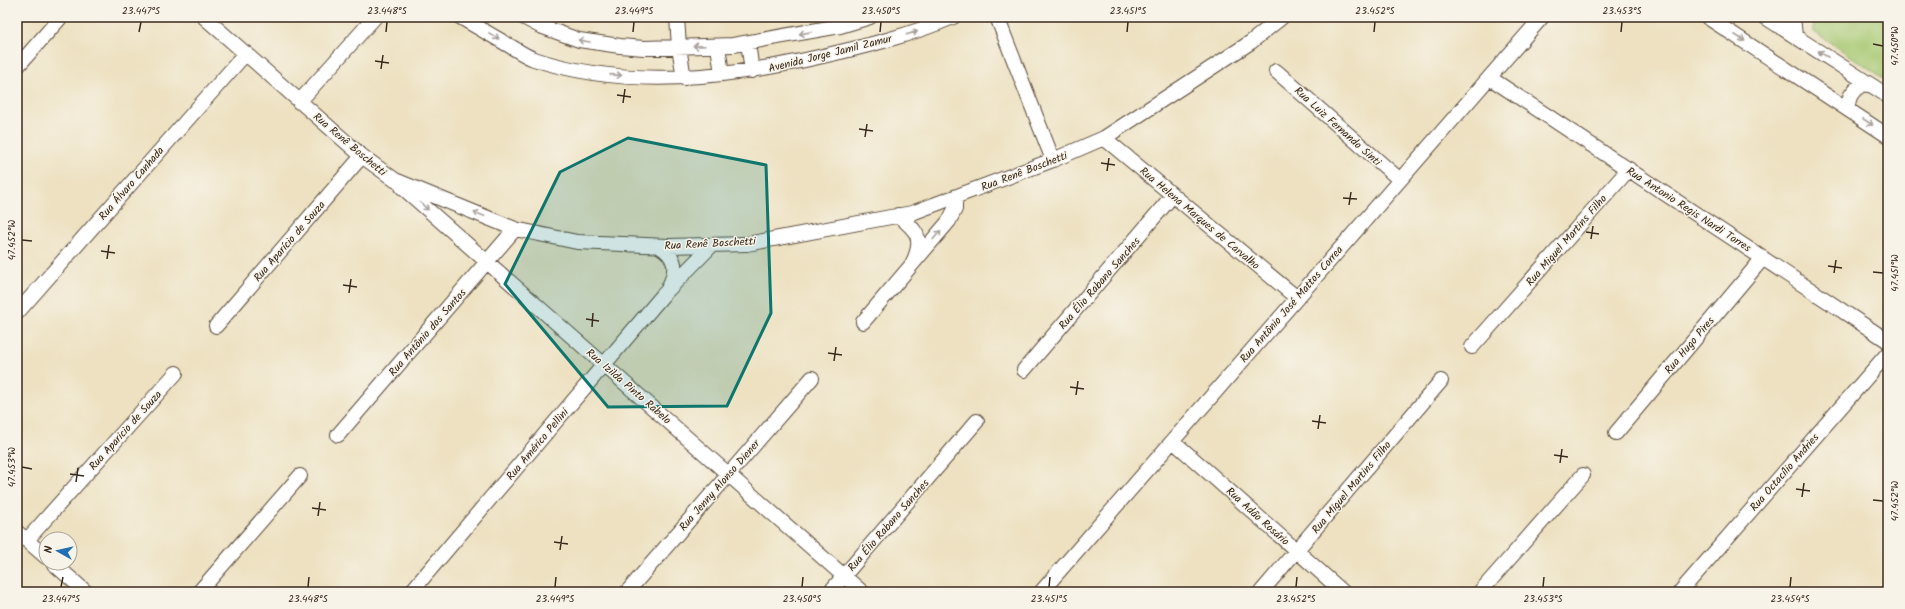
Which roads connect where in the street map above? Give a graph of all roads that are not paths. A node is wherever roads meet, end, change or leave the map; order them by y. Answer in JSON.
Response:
{"nodes":[{"id":1,"x":61,"y":17,"type":"edge"},
{"id":2,"x":204,"y":17,"type":"edge"},
{"id":3,"x":375,"y":17,"type":"edge"},
{"id":4,"x":460,"y":17,"type":"edge"},
{"id":5,"x":523,"y":17,"type":"edge"},
{"id":6,"x":677,"y":17,"type":"edge"},
{"id":7,"x":870,"y":17,"type":"edge"},
{"id":8,"x":953,"y":17,"type":"edge"},
{"id":9,"x":997,"y":17,"type":"edge"},
{"id":10,"x":1282,"y":17,"type":"edge"},
{"id":11,"x":1542,"y":17,"type":"edge"},
{"id":12,"x":1707,"y":17,"type":"edge"},
{"id":13,"x":1765,"y":17,"type":"edge"},
{"id":14,"x":1793,"y":17,"type":"edge"},
{"id":15,"x":1795,"y":36,"type":"junction"},
{"id":16,"x":748,"y":43,"type":"junction"},
{"id":17,"x":718,"y":46,"type":"junction"},
{"id":18,"x":679,"y":47,"type":"junction"},
{"id":19,"x":246,"y":53,"type":"junction"},
{"id":20,"x":17,"y":67,"type":"edge"},
{"id":21,"x":752,"y":71,"type":"junction"},
{"id":22,"x":1276,"y":71,"type":"dead end"},
{"id":23,"x":1851,"y":72,"type":"junction"},
{"id":24,"x":722,"y":74,"type":"junction"},
{"id":25,"x":684,"y":78,"type":"junction"},
{"id":26,"x":1490,"y":78,"type":"junction"},
{"id":27,"x":1873,"y":86,"type":"junction"},
{"id":28,"x":1827,"y":96,"type":"junction"},
{"id":29,"x":1888,"y":96,"type":"edge"},
{"id":30,"x":300,"y":102,"type":"junction"},
{"id":31,"x":1848,"y":109,"type":"junction"},
{"id":32,"x":1888,"y":136,"type":"edge"},
{"id":33,"x":1104,"y":138,"type":"junction"},
{"id":34,"x":362,"y":156,"type":"junction"},
{"id":35,"x":1053,"y":160,"type":"junction"},
{"id":36,"x":1629,"y":169,"type":"junction"},
{"id":37,"x":395,"y":180,"type":"junction"},
{"id":38,"x":1400,"y":180,"type":"junction"},
{"id":39,"x":1173,"y":195,"type":"junction"},
{"id":40,"x":955,"y":197,"type":"junction"},
{"id":41,"x":898,"y":215,"type":"junction"},
{"id":42,"x":515,"y":229,"type":"junction"},
{"id":43,"x":712,"y":245,"type":"junction"},
{"id":44,"x":659,"y":246,"type":"junction"},
{"id":45,"x":1762,"y":258,"type":"junction"},
{"id":46,"x":487,"y":262,"type":"junction"},
{"id":47,"x":912,"y":264,"type":"junction"},
{"id":48,"x":663,"y":295,"type":"junction"},
{"id":49,"x":1297,"y":298,"type":"junction"},
{"id":50,"x":17,"y":313,"type":"edge"},
{"id":51,"x":863,"y":322,"type":"dead end"},
{"id":52,"x":216,"y":326,"type":"dead end"},
{"id":53,"x":1888,"y":341,"type":"edge"},
{"id":54,"x":1472,"y":347,"type":"dead end"},
{"id":55,"x":1888,"y":353,"type":"edge"},
{"id":56,"x":604,"y":365,"type":"junction"},
{"id":57,"x":1024,"y":370,"type":"dead end"},
{"id":58,"x":176,"y":373,"type":"dead end"},
{"id":59,"x":812,"y":378,"type":"dead end"},
{"id":60,"x":1441,"y":381,"type":"dead end"},
{"id":61,"x":977,"y":421,"type":"dead end"},
{"id":62,"x":1616,"y":432,"type":"dead end"},
{"id":63,"x":338,"y":435,"type":"dead end"},
{"id":64,"x":1173,"y":441,"type":"junction"},
{"id":65,"x":729,"y":474,"type":"junction"},
{"id":66,"x":1583,"y":475,"type":"dead end"},
{"id":67,"x":300,"y":476,"type":"dead end"},
{"id":68,"x":22,"y":536,"type":"edge"},
{"id":69,"x":38,"y":550,"type":"edge"},
{"id":70,"x":1297,"y":551,"type":"junction"},
{"id":71,"x":62,"y":571,"type":"edge"},
{"id":72,"x":844,"y":576,"type":"junction"},
{"id":73,"x":86,"y":592,"type":"edge"},
{"id":74,"x":199,"y":592,"type":"edge"},
{"id":75,"x":411,"y":592,"type":"edge"},
{"id":76,"x":626,"y":592,"type":"edge"},
{"id":77,"x":830,"y":592,"type":"edge"},
{"id":78,"x":862,"y":592,"type":"edge"},
{"id":79,"x":1041,"y":592,"type":"edge"},
{"id":80,"x":1261,"y":592,"type":"edge"},
{"id":81,"x":1344,"y":592,"type":"edge"},
{"id":82,"x":1480,"y":592,"type":"edge"},
{"id":83,"x":1680,"y":592,"type":"edge"}],
"edges":[{"from":1,"to":20,"type":"street"},
{"from":2,"to":19,"type":"street","name":"Rua Renê Boschetti"},
{"from":3,"to":30,"type":"street"},
{"from":4,"to":25,"type":"street","name":"Avenida Jorge Jamil Zamur","one_way":true},
{"from":18,"to":5,"type":"street","one_way":true},
{"from":6,"to":18,"type":"street"},
{"from":7,"to":16,"type":"street","one_way":true},
{"from":21,"to":8,"type":"street","name":"Avenida Jorge Jamil Zamur","one_way":true},
{"from":9,"to":35,"type":"street"},
{"from":10,"to":33,"type":"street","name":"Rua Renê Boschetti"},
{"from":11,"to":26,"type":"street","name":"Rua Antônio José Mattos Correa"},
{"from":12,"to":28,"type":"street","one_way":true},
{"from":13,"to":15,"type":"street"},
{"from":14,"to":15,"type":"street"},
{"from":23,"to":15,"type":"street","one_way":true},
{"from":16,"to":17,"type":"street"},
{"from":16,"to":21,"type":"street","name":"Avenida Jorge Jamil Zamur"},
{"from":17,"to":18,"type":"street","one_way":true},
{"from":17,"to":24,"type":"street"},
{"from":18,"to":25,"type":"street"},
{"from":19,"to":30,"type":"street","name":"Rua Renê Boschetti"},
{"from":19,"to":50,"type":"street","name":"Rua Álvaro Canhada"},
{"from":21,"to":24,"type":"street","name":"Avenida Jorge Jamil Zamur"},
{"from":22,"to":38,"type":"street","name":"Rua Luiz Fernando Sinti"},
{"from":23,"to":27,"type":"street"},
{"from":23,"to":28,"type":"street"},
{"from":24,"to":25,"type":"street","name":"Avenida Jorge Jamil Zamur"},
{"from":26,"to":36,"type":"street","name":"Rua Antonio Regis Nardi Torres"},
{"from":26,"to":38,"type":"street","name":"Rua Antônio José Mattos Correa"},
{"from":27,"to":29,"type":"street"},
{"from":27,"to":31,"type":"street"},
{"from":28,"to":31,"type":"street"},
{"from":30,"to":34,"type":"street","name":"Rua Renê Boschetti"},
{"from":31,"to":32,"type":"street","one_way":true},
{"from":33,"to":35,"type":"street","name":"Rua Renê Boschetti"},
{"from":33,"to":39,"type":"street","name":"Rua Helena Marques de Carvalho"},
{"from":34,"to":37,"type":"street","name":"Rua Renê Boschetti"},
{"from":34,"to":52,"type":"street","name":"Rua Aparício de Souza"},
{"from":35,"to":40,"type":"street","name":"Rua Renê Boschetti"},
{"from":36,"to":45,"type":"street","name":"Rua Antonio Regis Nardi Torres"},
{"from":36,"to":54,"type":"street","name":"Rua Miguel Martins Filho"},
{"from":42,"to":37,"type":"street","name":"Rua Renê Boschetti","one_way":true},
{"from":37,"to":46,"type":"street","name":"Rua Izilda Pinto Rabelo","one_way":true},
{"from":38,"to":49,"type":"street","name":"Rua Antônio José Mattos Correa"},
{"from":39,"to":49,"type":"street","name":"Rua Helena Marques de Carvalho"},
{"from":39,"to":57,"type":"street","name":"Rua Élio Rabano Sanches"},
{"from":40,"to":41,"type":"street","name":"Rua Renê Boschetti"},
{"from":47,"to":40,"type":"street","one_way":true},
{"from":41,"to":43,"type":"street","name":"Rua Renê Boschetti"},
{"from":41,"to":47,"type":"street"},
{"from":42,"to":44,"type":"street","name":"Rua Renê Boschetti"},
{"from":42,"to":46,"type":"street","name":"Rua Antônio dos Santos"},
{"from":43,"to":44,"type":"street","name":"Rua Renê Boschetti"},
{"from":43,"to":48,"type":"street","name":"Rua Américo Pellini"},
{"from":44,"to":48,"type":"street","name":"Rua Américo Pellini"},
{"from":45,"to":53,"type":"street","name":"Rua Antonio Regis Nardi Torres"},
{"from":45,"to":62,"type":"street","name":"Rua Hugo Pires"},
{"from":46,"to":56,"type":"street","name":"Rua Izilda Pinto Rabelo"},
{"from":46,"to":63,"type":"street","name":"Rua Antônio dos Santos"},
{"from":47,"to":51,"type":"street"},
{"from":48,"to":56,"type":"street","name":"Rua Américo Pellini"},
{"from":49,"to":64,"type":"street","name":"Rua Antônio José Mattos Correa"},
{"from":55,"to":83,"type":"street","name":"Rua Octacílio Andries"},
{"from":56,"to":65,"type":"street","name":"Rua Izilda Pinto Rabelo"},
{"from":56,"to":75,"type":"street","name":"Rua Américo Pellini"},
{"from":58,"to":68,"type":"street","name":"Rua Aparicio de Souza"},
{"from":59,"to":65,"type":"street","name":"Rua Jenny Alonso Diener"},
{"from":60,"to":70,"type":"street","name":"Rua Miguel Martins Filho"},
{"from":61,"to":72,"type":"street","name":"Rua Élio Rabano Sanches"},
{"from":64,"to":70,"type":"street","name":"Rua Adão Rosário"},
{"from":64,"to":79,"type":"street","name":"Rua Antônio José Mattos Correa"},
{"from":65,"to":72,"type":"street","name":"Rua Izilda Pinto Rabelo"},
{"from":65,"to":76,"type":"street","name":"Rua Jenny Alonso Diener"},
{"from":66,"to":82,"type":"street"},
{"from":67,"to":74,"type":"street"},
{"from":68,"to":69,"type":"street"},
{"from":70,"to":80,"type":"street","name":"Rua Miguel Martins Filho"},
{"from":70,"to":81,"type":"street","name":"Rua Adão Rosário"},
{"from":71,"to":73,"type":"street"},
{"from":72,"to":77,"type":"street","name":"Rua Élio Rabano Sanches"},
{"from":72,"to":78,"type":"street","name":"Rua Izilda Pinto Rabelo"}]}
